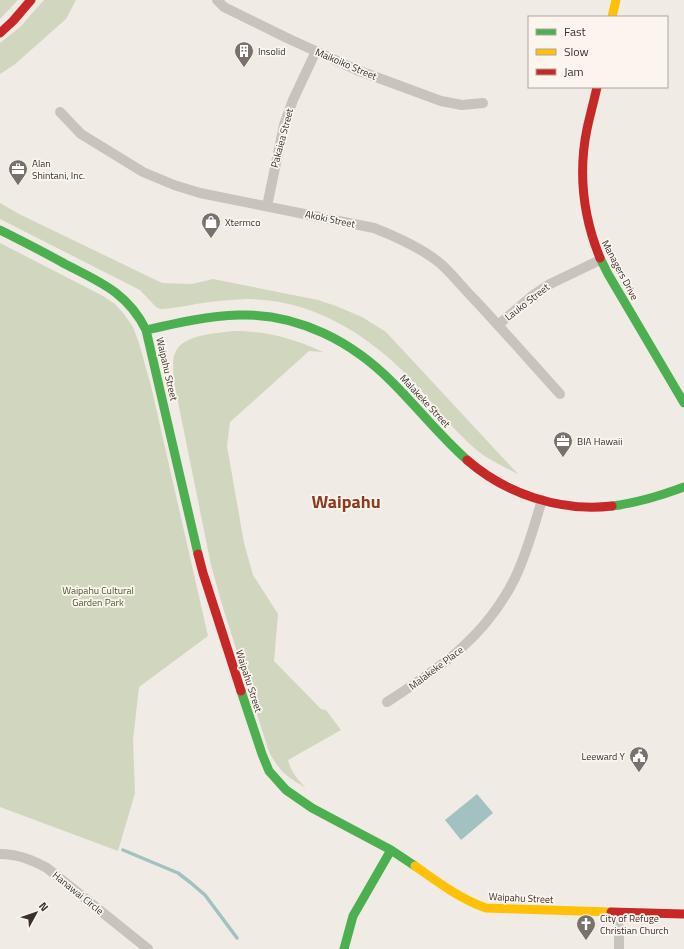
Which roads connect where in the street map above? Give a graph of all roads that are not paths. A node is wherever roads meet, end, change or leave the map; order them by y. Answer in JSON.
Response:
{"nodes":[{"id":1,"x":31,"y":0,"type":"edge"},
{"id":2,"x":217,"y":0,"type":"edge"},
{"id":3,"x":616,"y":0,"type":"edge"},
{"id":4,"x":612,"y":16,"type":"edge"},
{"id":5,"x":0,"y":33,"type":"edge"},
{"id":6,"x":316,"y":51,"type":"junction"},
{"id":7,"x":597,"y":88,"type":"edge"},
{"id":8,"x":483,"y":102,"type":"dead end"},
{"id":9,"x":60,"y":112,"type":"dead end"},
{"id":10,"x":267,"y":206,"type":"junction"},
{"id":11,"x":0,"y":230,"type":"edge"},
{"id":12,"x":600,"y":260,"type":"junction"},
{"id":13,"x":498,"y":325,"type":"junction"},
{"id":14,"x":146,"y":330,"type":"junction"},
{"id":15,"x":560,"y":394,"type":"dead end"},
{"id":16,"x":684,"y":403,"type":"edge"},
{"id":17,"x":684,"y":486,"type":"edge"},
{"id":18,"x":542,"y":500,"type":"junction"},
{"id":19,"x":387,"y":702,"type":"dead end"},
{"id":20,"x":391,"y":850,"type":"junction"},
{"id":21,"x":0,"y":854,"type":"edge"},
{"id":22,"x":617,"y":913,"type":"junction"},
{"id":23,"x":684,"y":914,"type":"edge"},
{"id":24,"x":148,"y":949,"type":"edge"},
{"id":25,"x":344,"y":949,"type":"edge"},
{"id":26,"x":619,"y":949,"type":"edge"}],
"edges":[{"from":1,"to":5,"type":"street"},
{"from":2,"to":6,"type":"street","name":"Maikoiko Street"},
{"from":3,"to":4,"type":"street"},
{"from":6,"to":8,"type":"street","name":"Maikoiko Street"},
{"from":6,"to":10,"type":"street","name":"Pakaiea Street"},
{"from":7,"to":12,"type":"street","name":"Managers Drive"},
{"from":9,"to":10,"type":"street","name":"Akoki Street"},
{"from":10,"to":13,"type":"street","name":"Akoki Street"},
{"from":11,"to":14,"type":"street","name":"Waipahu Street"},
{"from":12,"to":13,"type":"street","name":"Lauko Street"},
{"from":12,"to":16,"type":"street","name":"Managers Drive"},
{"from":13,"to":15,"type":"street","name":"Akoki Street"},
{"from":14,"to":18,"type":"street","name":"Malakeke Street"},
{"from":14,"to":20,"type":"street","name":"Waipahu Street"},
{"from":17,"to":18,"type":"street","name":"Malakeke Street"},
{"from":18,"to":19,"type":"street","name":"Malakeke Place"},
{"from":20,"to":22,"type":"street","name":"Waipahu Street"},
{"from":20,"to":25,"type":"street"},
{"from":21,"to":24,"type":"street","name":"Hanawai Circle"},
{"from":22,"to":23,"type":"street","name":"Waipahu Street"},
{"from":22,"to":26,"type":"street"}]}
